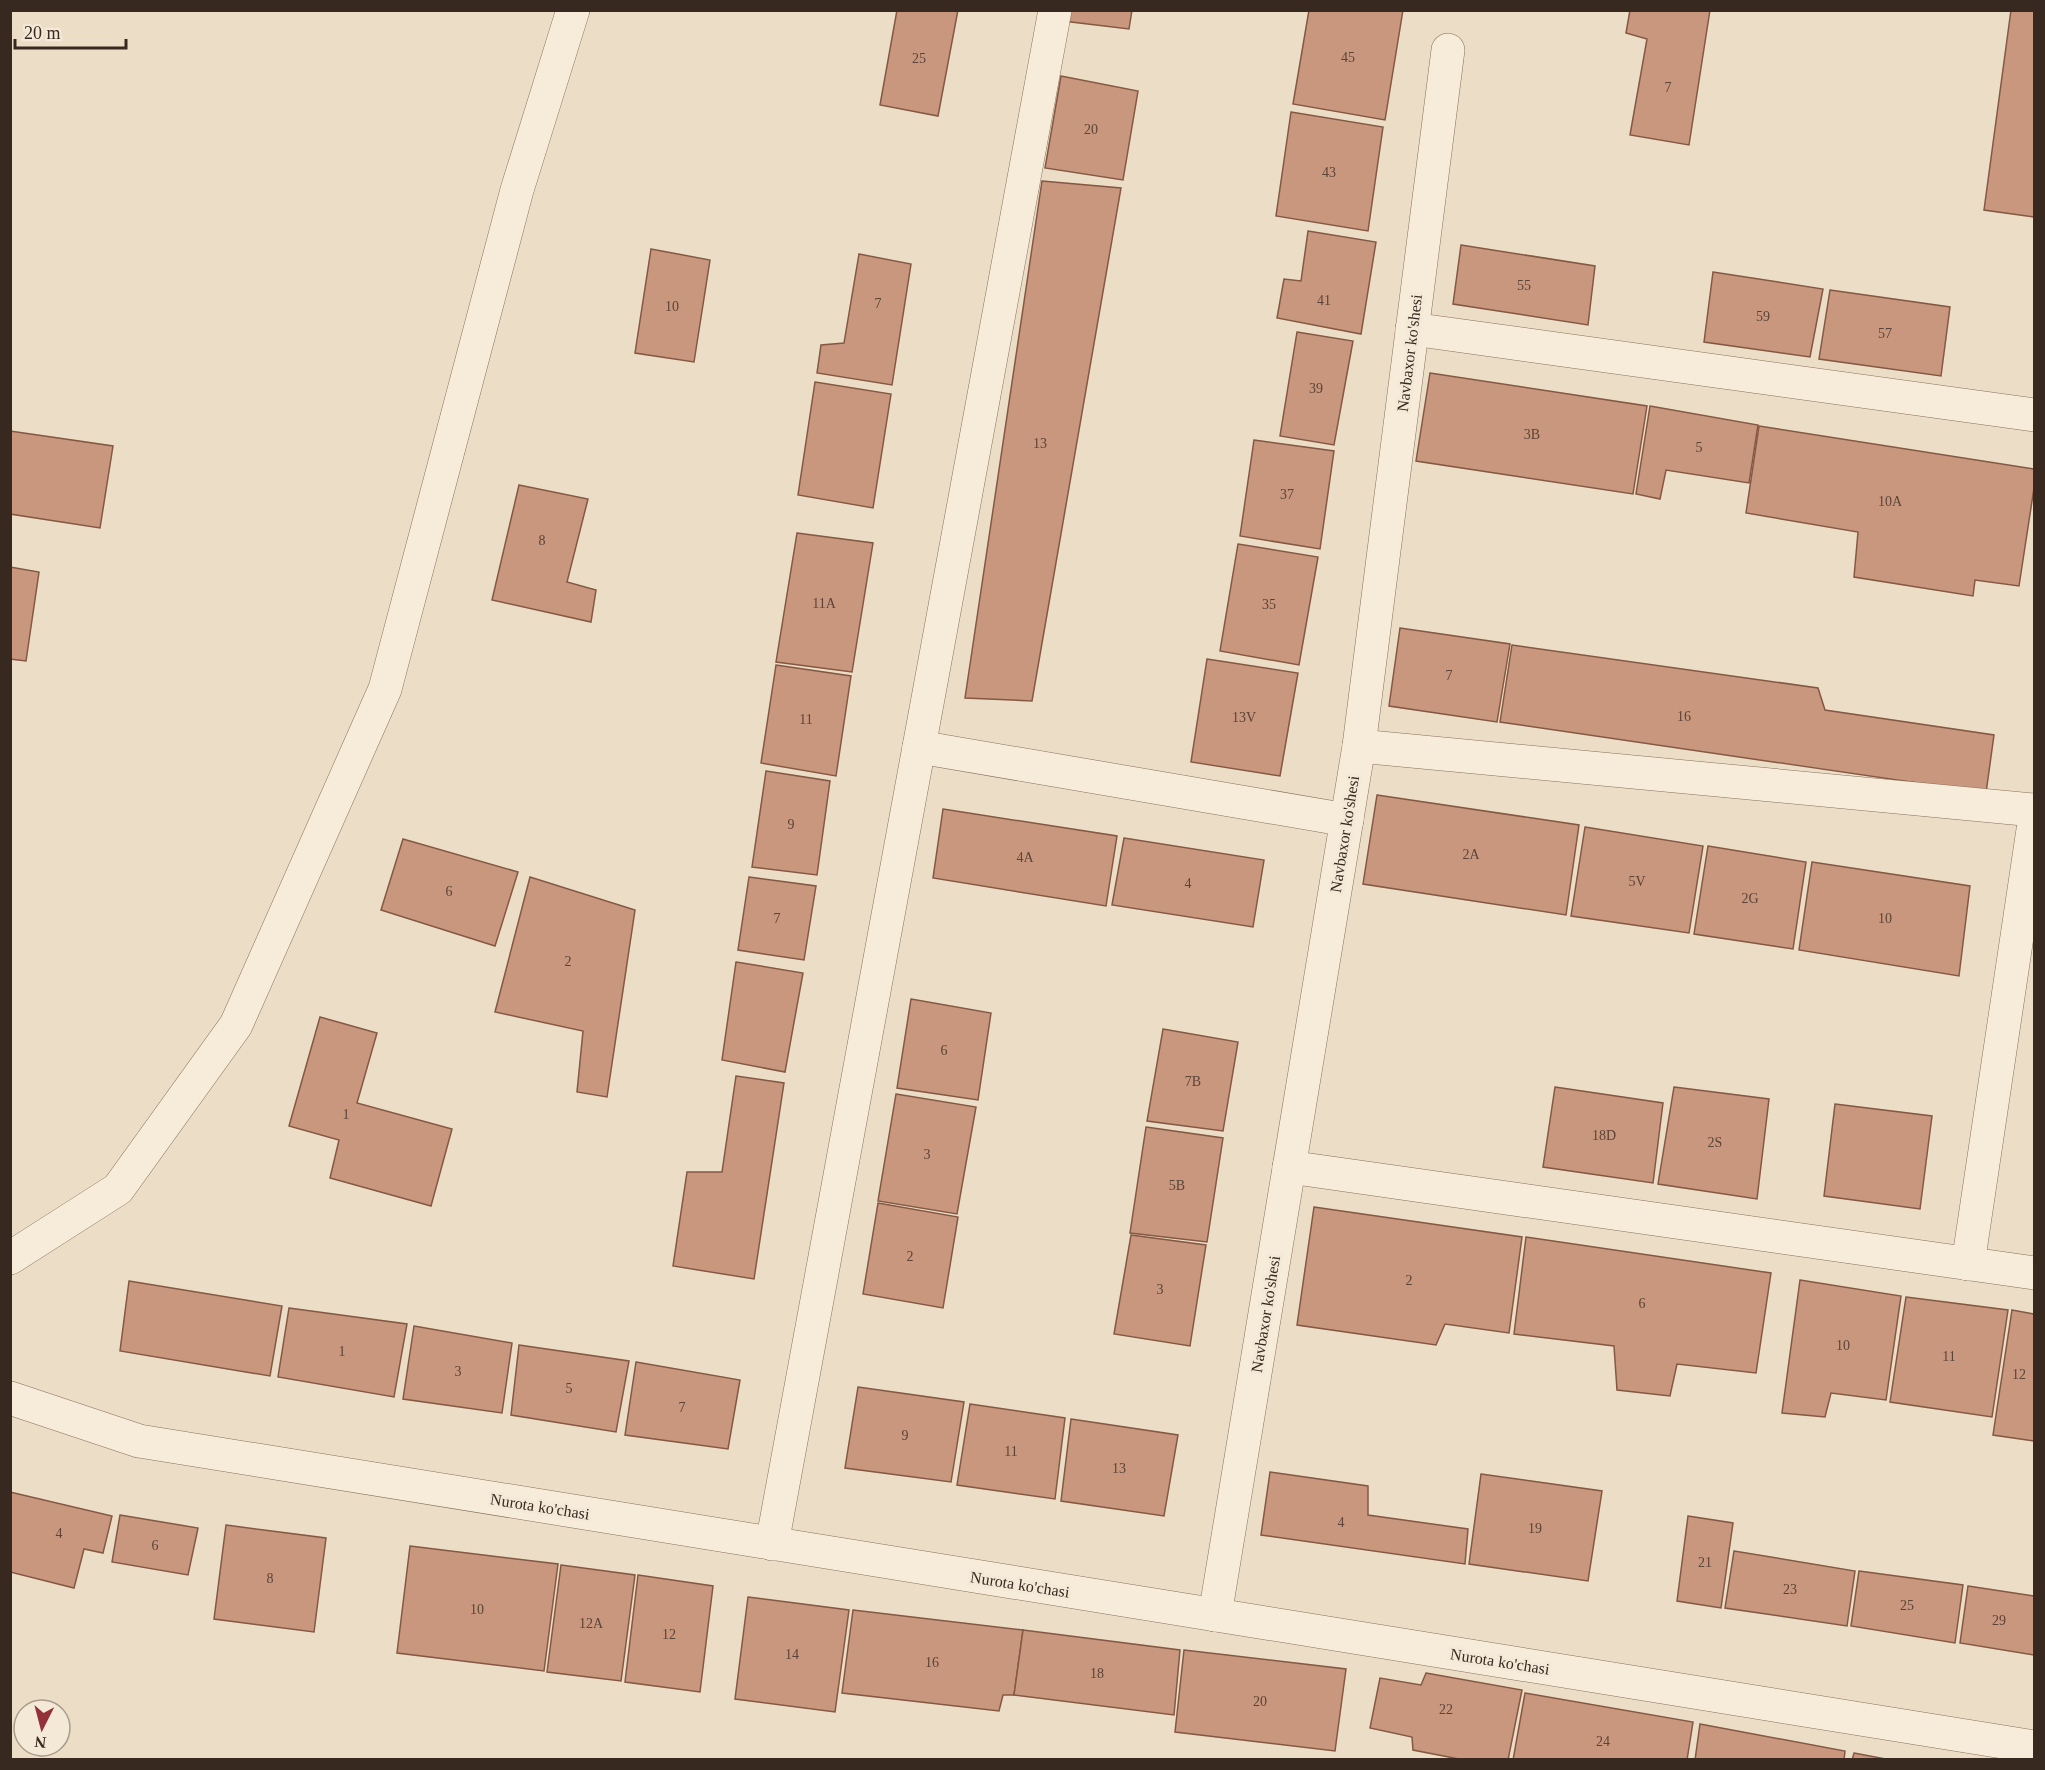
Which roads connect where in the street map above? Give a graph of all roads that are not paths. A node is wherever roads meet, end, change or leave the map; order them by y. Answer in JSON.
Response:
{"nodes":[{"id":1,"x":573,"y":10,"type":"edge"},
{"id":2,"x":1055,"y":10,"type":"edge"},
{"id":3,"x":1448,"y":50,"type":"dead end"},
{"id":4,"x":1412,"y":329,"type":"junction"},
{"id":5,"x":2034,"y":414,"type":"edge"},
{"id":6,"x":1359,"y":746,"type":"junction"},
{"id":7,"x":919,"y":747,"type":"junction"},
{"id":8,"x":2034,"y":810,"type":"edge"},
{"id":9,"x":1347,"y":820,"type":"junction"},
{"id":10,"x":2034,"y":823,"type":"edge"},
{"id":11,"x":1289,"y":1167,"type":"junction"},
{"id":12,"x":10,"y":1258,"type":"edge"},
{"id":13,"x":1968,"y":1264,"type":"junction"},
{"id":14,"x":2034,"y":1274,"type":"edge"},
{"id":15,"x":10,"y":1398,"type":"edge"},
{"id":16,"x":772,"y":1544,"type":"junction"},
{"id":17,"x":1215,"y":1615,"type":"junction"},
{"id":18,"x":2034,"y":1747,"type":"edge"}],
"edges":[{"from":1,"to":12,"type":"street"},
{"from":2,"to":7,"type":"street"},
{"from":3,"to":4,"type":"street","name":"Navbaxor ko'shesi"},
{"from":4,"to":5,"type":"street"},
{"from":4,"to":6,"type":"street","name":"Navbaxor ko'shesi"},
{"from":6,"to":8,"type":"street"},
{"from":6,"to":9,"type":"street","name":"Navbaxor ko'shesi"},
{"from":7,"to":9,"type":"street"},
{"from":7,"to":16,"type":"street"},
{"from":9,"to":11,"type":"street","name":"Navbaxor ko'shesi"},
{"from":10,"to":13,"type":"street"},
{"from":11,"to":13,"type":"street"},
{"from":11,"to":17,"type":"street","name":"Navbaxor ko'shesi"},
{"from":13,"to":14,"type":"street"},
{"from":15,"to":16,"type":"street","name":"Nurota ko'chasi"},
{"from":16,"to":17,"type":"street","name":"Nurota ko'chasi"},
{"from":17,"to":18,"type":"street","name":"Nurota ko'chasi"}]}
